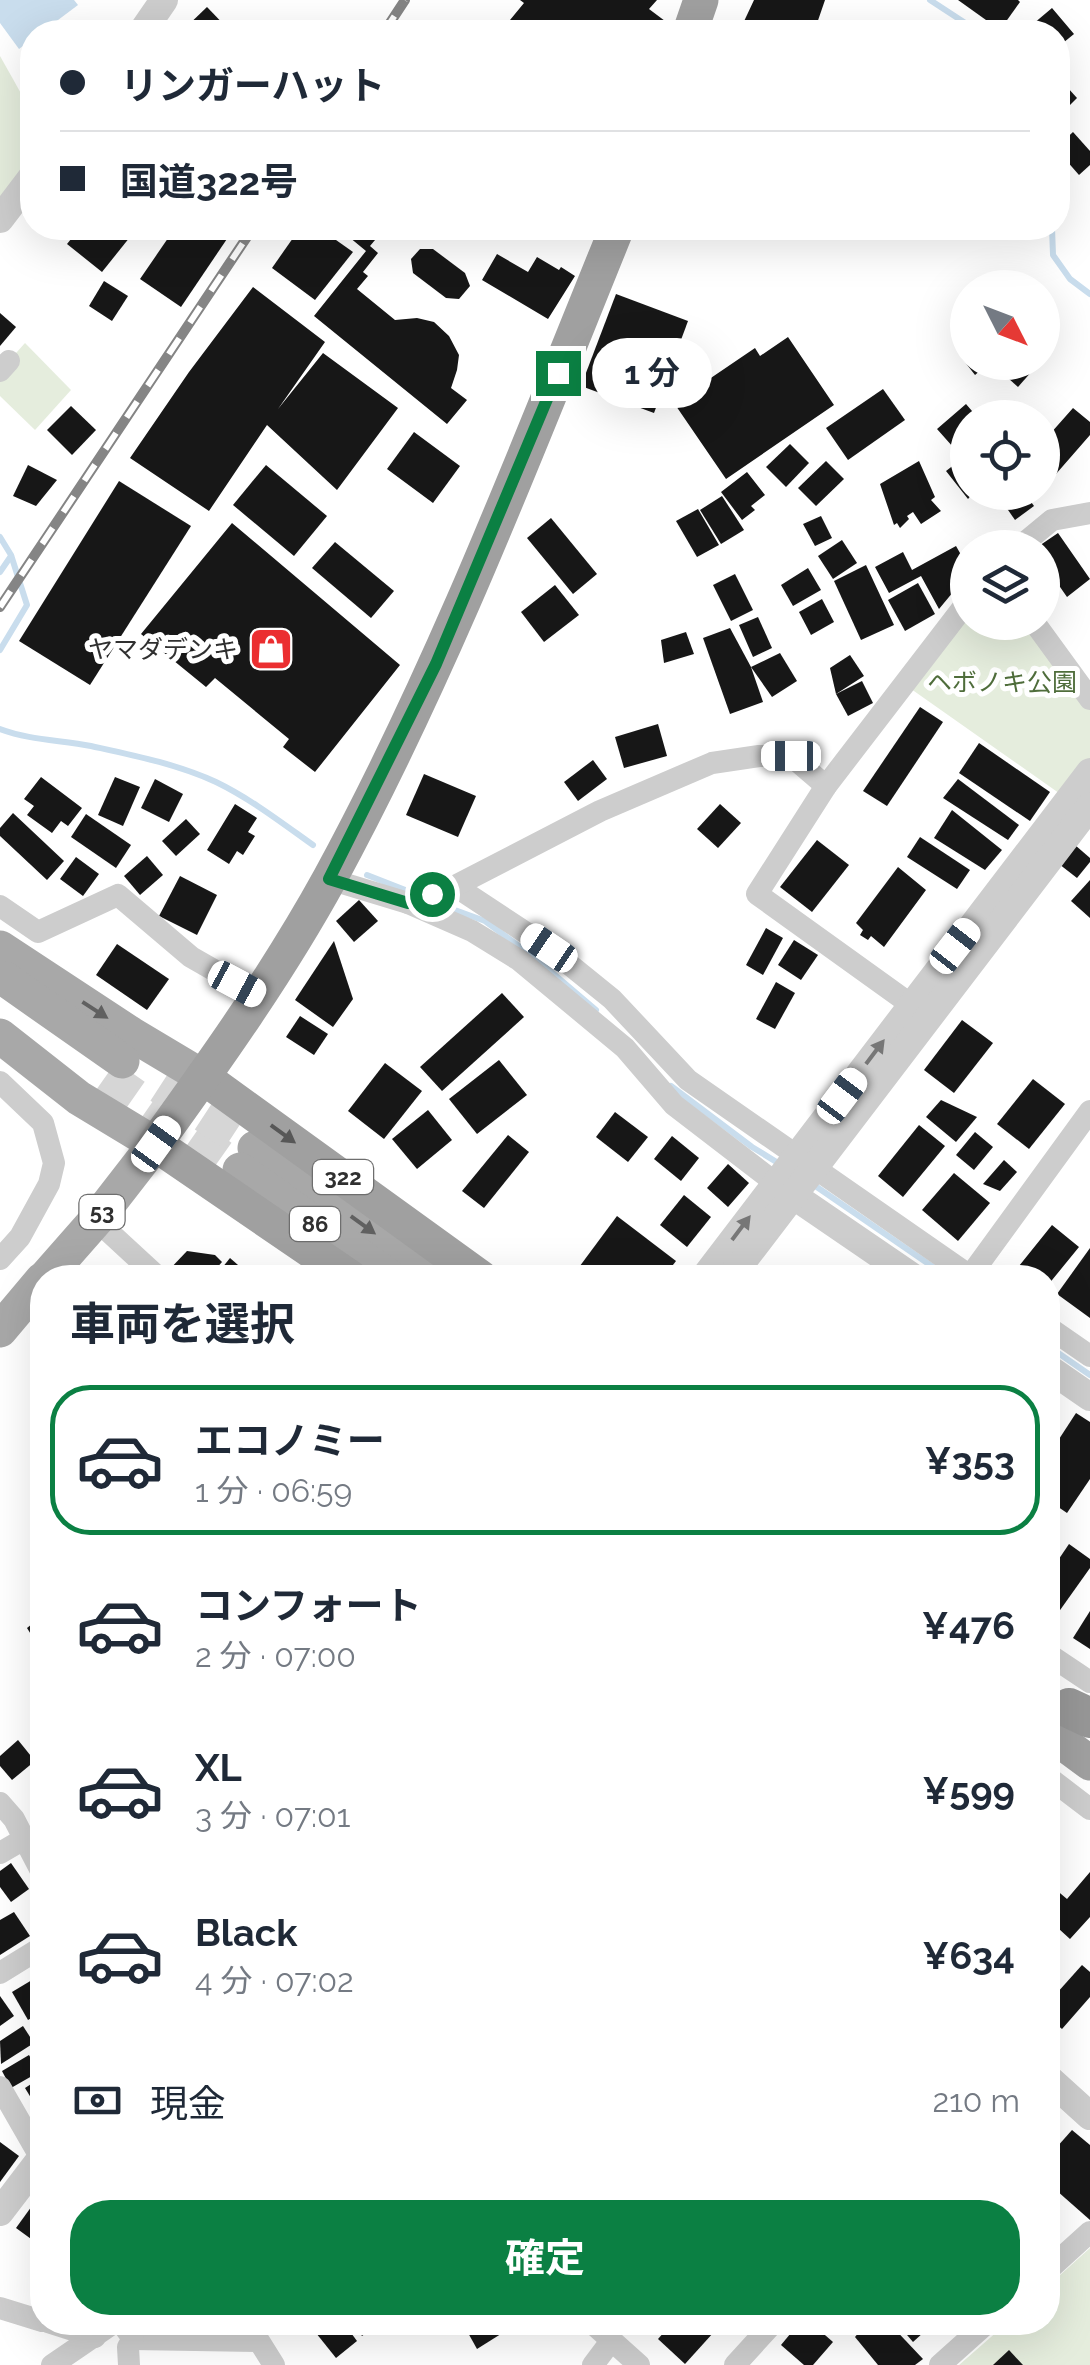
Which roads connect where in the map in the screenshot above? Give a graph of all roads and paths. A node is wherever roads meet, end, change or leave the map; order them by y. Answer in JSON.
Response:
{"nodes":[{"id":1,"x":20,"y":193,"type":"edge"},
{"id":2,"x":0,"y":219,"type":"edge"},
{"id":3,"x":612,"y":240,"type":"edge"},
{"id":4,"x":1090,"y":513,"type":"edge"},
{"id":5,"x":1040,"y":530,"type":"edge"},
{"id":6,"x":950,"y":624,"type":"edge"},
{"id":7,"x":1047,"y":640,"type":"edge"},
{"id":8,"x":1090,"y":698,"type":"edge"},
{"id":9,"x":1090,"y":772,"type":"edge"},
{"id":10,"x":826,"y":786,"type":"junction"},
{"id":11,"x":1090,"y":806,"type":"edge"},
{"id":12,"x":329,"y":879,"type":"junction"},
{"id":13,"x":455,"y":886,"type":"junction"},
{"id":14,"x":408,"y":903,"type":"junction"},
{"id":15,"x":0,"y":906,"type":"edge"},
{"id":16,"x":0,"y":948,"type":"edge"},
{"id":17,"x":0,"y":976,"type":"edge"},
{"id":18,"x":259,"y":996,"type":"junction"},
{"id":19,"x":0,"y":1004,"type":"edge"},
{"id":20,"x":919,"y":1011,"type":"junction"},
{"id":21,"x":0,"y":1036,"type":"edge"},
{"id":22,"x":203,"y":1077,"type":"junction"},
{"id":23,"x":0,"y":1082,"type":"edge"},
{"id":24,"x":1090,"y":1111,"type":"edge"},
{"id":25,"x":156,"y":1144,"type":"junction"},
{"id":26,"x":795,"y":1175,"type":"junction"},
{"id":27,"x":96,"y":1220,"type":"junction"},
{"id":28,"x":0,"y":1259,"type":"edge"},
{"id":29,"x":56,"y":1265,"type":"edge"},
{"id":30,"x":145,"y":1265,"type":"edge"},
{"id":31,"x":332,"y":1265,"type":"edge"},
{"id":32,"x":374,"y":1265,"type":"edge"},
{"id":33,"x":415,"y":1265,"type":"edge"},
{"id":34,"x":464,"y":1265,"type":"edge"},
{"id":35,"x":715,"y":1265,"type":"edge"},
{"id":36,"x":738,"y":1265,"type":"edge"},
{"id":37,"x":899,"y":1265,"type":"edge"},
{"id":38,"x":953,"y":1265,"type":"edge"},
{"id":39,"x":980,"y":1265,"type":"edge"},
{"id":40,"x":30,"y":1295,"type":"edge"},
{"id":41,"x":0,"y":1330,"type":"edge"},
{"id":42,"x":1060,"y":1335,"type":"edge"},
{"id":43,"x":1090,"y":1356,"type":"edge"},
{"id":44,"x":1060,"y":1376,"type":"edge"},
{"id":45,"x":1090,"y":1397,"type":"edge"},
{"id":46,"x":1060,"y":1682,"type":"edge"},
{"id":47,"x":1072,"y":1710,"type":"edge"},
{"id":48,"x":1090,"y":1763,"type":"edge"},
{"id":49,"x":1060,"y":1786,"type":"edge"},
{"id":50,"x":0,"y":1804,"type":"edge"},
{"id":51,"x":1090,"y":1810,"type":"edge"},
{"id":52,"x":24,"y":1839,"type":"junction"},
{"id":53,"x":30,"y":1850,"type":"edge"},
{"id":54,"x":0,"y":1853,"type":"edge"},
{"id":55,"x":30,"y":1955,"type":"edge"},
{"id":56,"x":0,"y":1972,"type":"edge"},
{"id":57,"x":0,"y":2086,"type":"edge"},
{"id":58,"x":1060,"y":2089,"type":"edge"},
{"id":59,"x":1090,"y":2116,"type":"edge"},
{"id":60,"x":30,"y":2137,"type":"edge"},
{"id":61,"x":30,"y":2173,"type":"edge"},
{"id":62,"x":0,"y":2212,"type":"edge"},
{"id":63,"x":1090,"y":2232,"type":"edge"},
{"id":64,"x":1060,"y":2259,"type":"edge"},
{"id":65,"x":0,"y":2308,"type":"edge"},
{"id":66,"x":30,"y":2317,"type":"edge"},
{"id":67,"x":91,"y":2335,"type":"edge"},
{"id":68,"x":98,"y":2335,"type":"edge"},
{"id":69,"x":125,"y":2335,"type":"edge"},
{"id":70,"x":196,"y":2335,"type":"edge"},
{"id":71,"x":604,"y":2335,"type":"edge"},
{"id":72,"x":762,"y":2335,"type":"edge"},
{"id":73,"x":973,"y":2335,"type":"edge"},
{"id":74,"x":95,"y":2336,"type":"junction"},
{"id":75,"x":611,"y":2342,"type":"junction"},
{"id":76,"x":52,"y":2365,"type":"edge"},
{"id":77,"x":128,"y":2365,"type":"edge"},
{"id":78,"x":274,"y":2365,"type":"edge"},
{"id":79,"x":593,"y":2365,"type":"edge"},
{"id":80,"x":640,"y":2365,"type":"edge"},
{"id":81,"x":735,"y":2365,"type":"edge"},
{"id":82,"x":940,"y":2365,"type":"edge"}],
"edges":[{"from":1,"to":2,"type":"street"},
{"from":3,"to":12,"type":"highway"},
{"from":4,"to":5,"type":"street"},
{"from":6,"to":10,"type":"street"},
{"from":7,"to":8,"type":"street"},
{"from":9,"to":20,"type":"street"},
{"from":10,"to":13,"type":"street"},
{"from":10,"to":20,"type":"street"},
{"from":11,"to":20,"type":"street"},
{"from":12,"to":14,"type":"street"},
{"from":12,"to":18,"type":"highway"},
{"from":13,"to":14,"type":"street"},
{"from":13,"to":26,"type":"street"},
{"from":14,"to":26,"type":"street"},
{"from":15,"to":18,"type":"street"},
{"from":16,"to":22,"type":"main road","one_way":true},
{"from":17,"to":19,"type":"main road"},
{"from":18,"to":22,"type":"highway"},
{"from":20,"to":26,"type":"street"},
{"from":21,"to":25,"type":"main road"},
{"from":22,"to":25,"type":"highway"},
{"from":22,"to":34,"type":"highway","number":"322","one_way":true},
{"from":23,"to":28,"type":"street"},
{"from":24,"to":39,"type":"street"},
{"from":25,"to":27,"type":"main road","number":"53"},
{"from":25,"to":31,"type":"highway"},
{"from":35,"to":26,"type":"street","one_way":true},
{"from":26,"to":36,"type":"street"},
{"from":26,"to":37,"type":"street"},
{"from":26,"to":38,"type":"street"},
{"from":27,"to":29,"type":"main road","number":"53"},
{"from":27,"to":30,"type":"street"},
{"from":32,"to":33,"type":"main road","number":"86","one_way":true},
{"from":40,"to":41,"type":"main road","number":"53"},
{"from":42,"to":43,"type":"street"},
{"from":44,"to":45,"type":"street"},
{"from":46,"to":47,"type":"street"},
{"from":47,"to":48,"type":"highway"},
{"from":49,"to":51,"type":"street"},
{"from":50,"to":52,"type":"street"},
{"from":52,"to":53,"type":"street"},
{"from":52,"to":54,"type":"street"},
{"from":55,"to":56,"type":"street"},
{"from":57,"to":60,"type":"street"},
{"from":58,"to":59,"type":"street"},
{"from":61,"to":62,"type":"street"},
{"from":63,"to":64,"type":"street"},
{"from":65,"to":66,"type":"street"},
{"from":67,"to":74,"type":"street"},
{"from":68,"to":74,"type":"street"},
{"from":69,"to":77,"type":"street"},
{"from":70,"to":78,"type":"street"},
{"from":71,"to":75,"type":"street"},
{"from":72,"to":81,"type":"street"},
{"from":73,"to":82,"type":"street"},
{"from":74,"to":76,"type":"street"},
{"from":75,"to":79,"type":"street"},
{"from":75,"to":80,"type":"street"}]}
